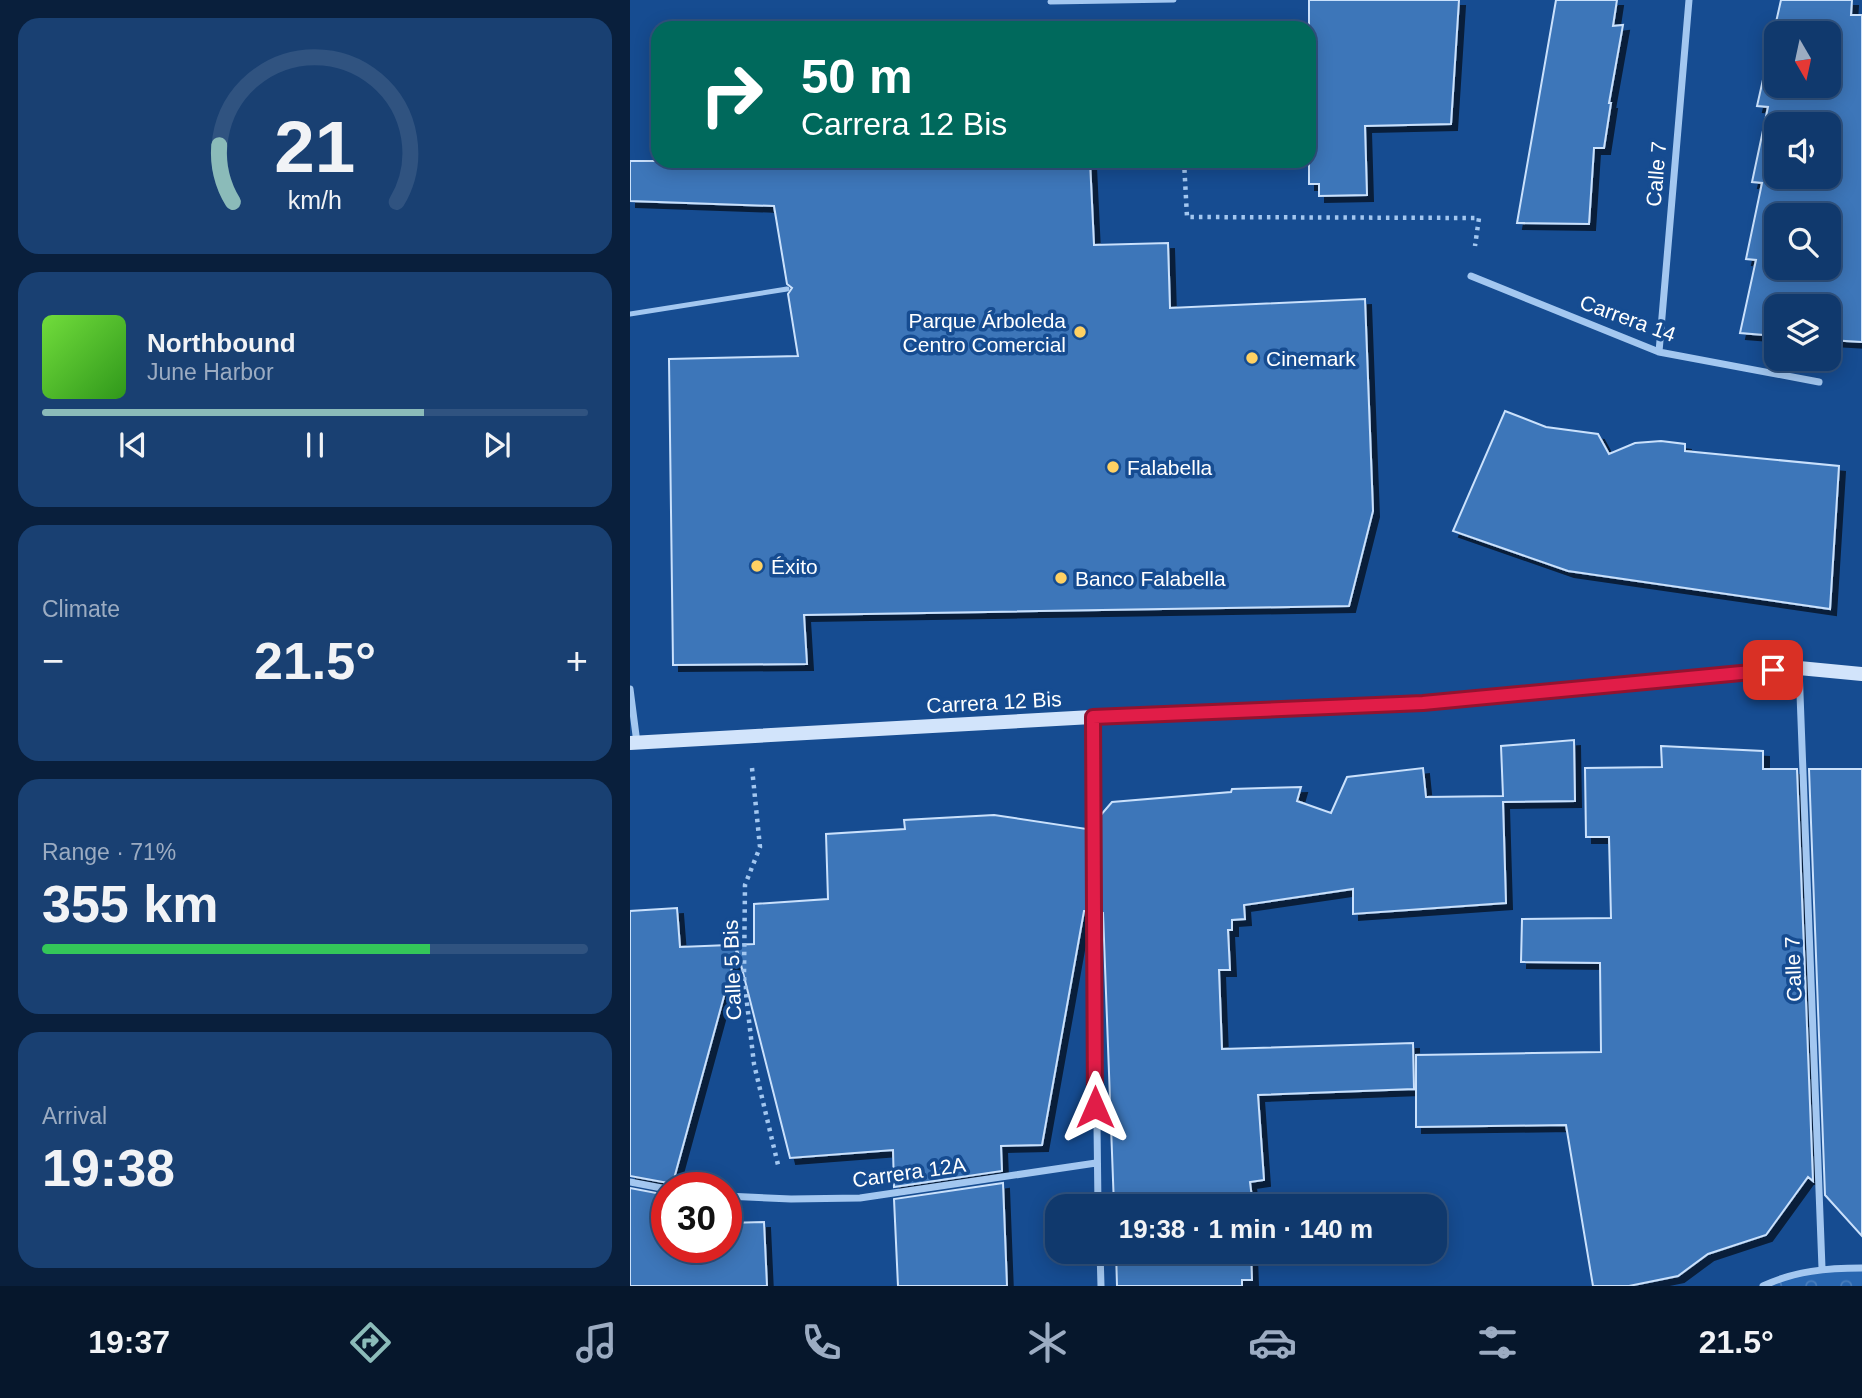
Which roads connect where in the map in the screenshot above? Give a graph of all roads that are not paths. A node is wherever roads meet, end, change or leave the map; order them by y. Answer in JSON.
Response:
{"nodes":[{"id":1,"x":1174,"y":0,"type":"edge"},
{"id":2,"x":1689,"y":0,"type":"edge"},
{"id":3,"x":1050,"y":2,"type":"dead end"},
{"id":4,"x":1471,"y":276,"type":"dead end"},
{"id":5,"x":787,"y":289,"type":"dead end"},
{"id":6,"x":630,"y":314,"type":"edge"},
{"id":7,"x":1659,"y":352,"type":"junction"},
{"id":8,"x":1819,"y":382,"type":"dead end"},
{"id":9,"x":1800,"y":668,"type":"junction"},
{"id":10,"x":1862,"y":674,"type":"edge"},
{"id":11,"x":630,"y":689,"type":"edge"},
{"id":12,"x":1093,"y":717,"type":"junction"},
{"id":13,"x":634,"y":743,"type":"edge"},
{"id":14,"x":1096,"y":1163,"type":"junction"},
{"id":15,"x":630,"y":1182,"type":"edge"},
{"id":16,"x":651,"y":1186,"type":"edge"},
{"id":17,"x":1097,"y":1194,"type":"edge"},
{"id":18,"x":742,"y":1197,"type":"edge"},
{"id":19,"x":1100,"y":1264,"type":"edge"},
{"id":20,"x":1822,"y":1268,"type":"junction"},
{"id":21,"x":1862,"y":1268,"type":"edge"},
{"id":22,"x":1101,"y":1286,"type":"edge"},
{"id":23,"x":1763,"y":1286,"type":"edge"}],
"edges":[{"from":1,"to":3,"type":"lane"},
{"from":2,"to":7,"type":"street","name":"Calle 7"},
{"from":4,"to":7,"type":"street","name":"Carrera 14"},
{"from":5,"to":6,"type":"lane"},
{"from":7,"to":8,"type":"street","name":"Carrera 14"},
{"from":9,"to":10,"type":"street","name":"Carrera 12 Bis"},
{"from":9,"to":12,"type":"street","name":"Carrera 12 Bis"},
{"from":9,"to":20,"type":"street","name":"Calle 7"},
{"from":11,"to":13,"type":"street"},
{"from":12,"to":13,"type":"street","name":"Carrera 12 Bis"},
{"from":12,"to":14,"type":"street"},
{"from":14,"to":17,"type":"street"},
{"from":14,"to":18,"type":"street","name":"Carrera 12A"},
{"from":15,"to":16,"type":"street"},
{"from":19,"to":22,"type":"street"},
{"from":20,"to":21,"type":"street"},
{"from":20,"to":23,"type":"street"}]}
